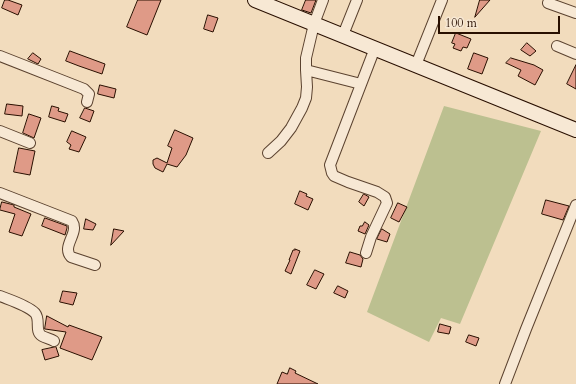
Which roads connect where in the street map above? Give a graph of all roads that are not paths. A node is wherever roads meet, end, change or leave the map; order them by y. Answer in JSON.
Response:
{"nodes":[{"id":1,"x":255,"y":0,"type":"edge"},
{"id":2,"x":323,"y":0,"type":"edge"},
{"id":3,"x":356,"y":0,"type":"edge"},
{"id":4,"x":442,"y":0,"type":"edge"},
{"id":5,"x":548,"y":3,"type":"dead end"},
{"id":6,"x":576,"y":13,"type":"edge"},
{"id":7,"x":314,"y":24,"type":"junction"},
{"id":8,"x":342,"y":35,"type":"junction"},
{"id":9,"x":557,"y":46,"type":"dead end"},
{"id":10,"x":375,"y":48,"type":"junction"},
{"id":11,"x":576,"y":54,"type":"edge"},
{"id":12,"x":0,"y":56,"type":"edge"},
{"id":13,"x":416,"y":65,"type":"junction"},
{"id":14,"x":306,"y":70,"type":"junction"},
{"id":15,"x":361,"y":84,"type":"junction"},
{"id":16,"x":87,"y":102,"type":"dead end"},
{"id":17,"x":576,"y":130,"type":"edge"},
{"id":18,"x":0,"y":131,"type":"edge"},
{"id":19,"x":30,"y":143,"type":"dead end"},
{"id":20,"x":268,"y":153,"type":"dead end"},
{"id":21,"x":0,"y":193,"type":"edge"},
{"id":22,"x":576,"y":205,"type":"edge"},
{"id":23,"x":366,"y":253,"type":"dead end"},
{"id":24,"x":95,"y":265,"type":"dead end"},
{"id":25,"x":0,"y":296,"type":"edge"},
{"id":26,"x":54,"y":341,"type":"dead end"},
{"id":27,"x":505,"y":384,"type":"edge"}],
"edges":[{"from":1,"to":7,"type":"main road"},
{"from":2,"to":7,"type":"street"},
{"from":3,"to":8,"type":"street"},
{"from":4,"to":13,"type":"street"},
{"from":5,"to":6,"type":"street"},
{"from":7,"to":8,"type":"main road"},
{"from":7,"to":14,"type":"street"},
{"from":8,"to":10,"type":"main road"},
{"from":9,"to":11,"type":"street"},
{"from":10,"to":13,"type":"main road"},
{"from":10,"to":15,"type":"street"},
{"from":12,"to":16,"type":"street"},
{"from":13,"to":17,"type":"main road"},
{"from":14,"to":15,"type":"street"},
{"from":14,"to":20,"type":"street"},
{"from":15,"to":23,"type":"street"},
{"from":18,"to":19,"type":"street"},
{"from":21,"to":24,"type":"street"},
{"from":22,"to":27,"type":"street"},
{"from":25,"to":26,"type":"street"}]}
